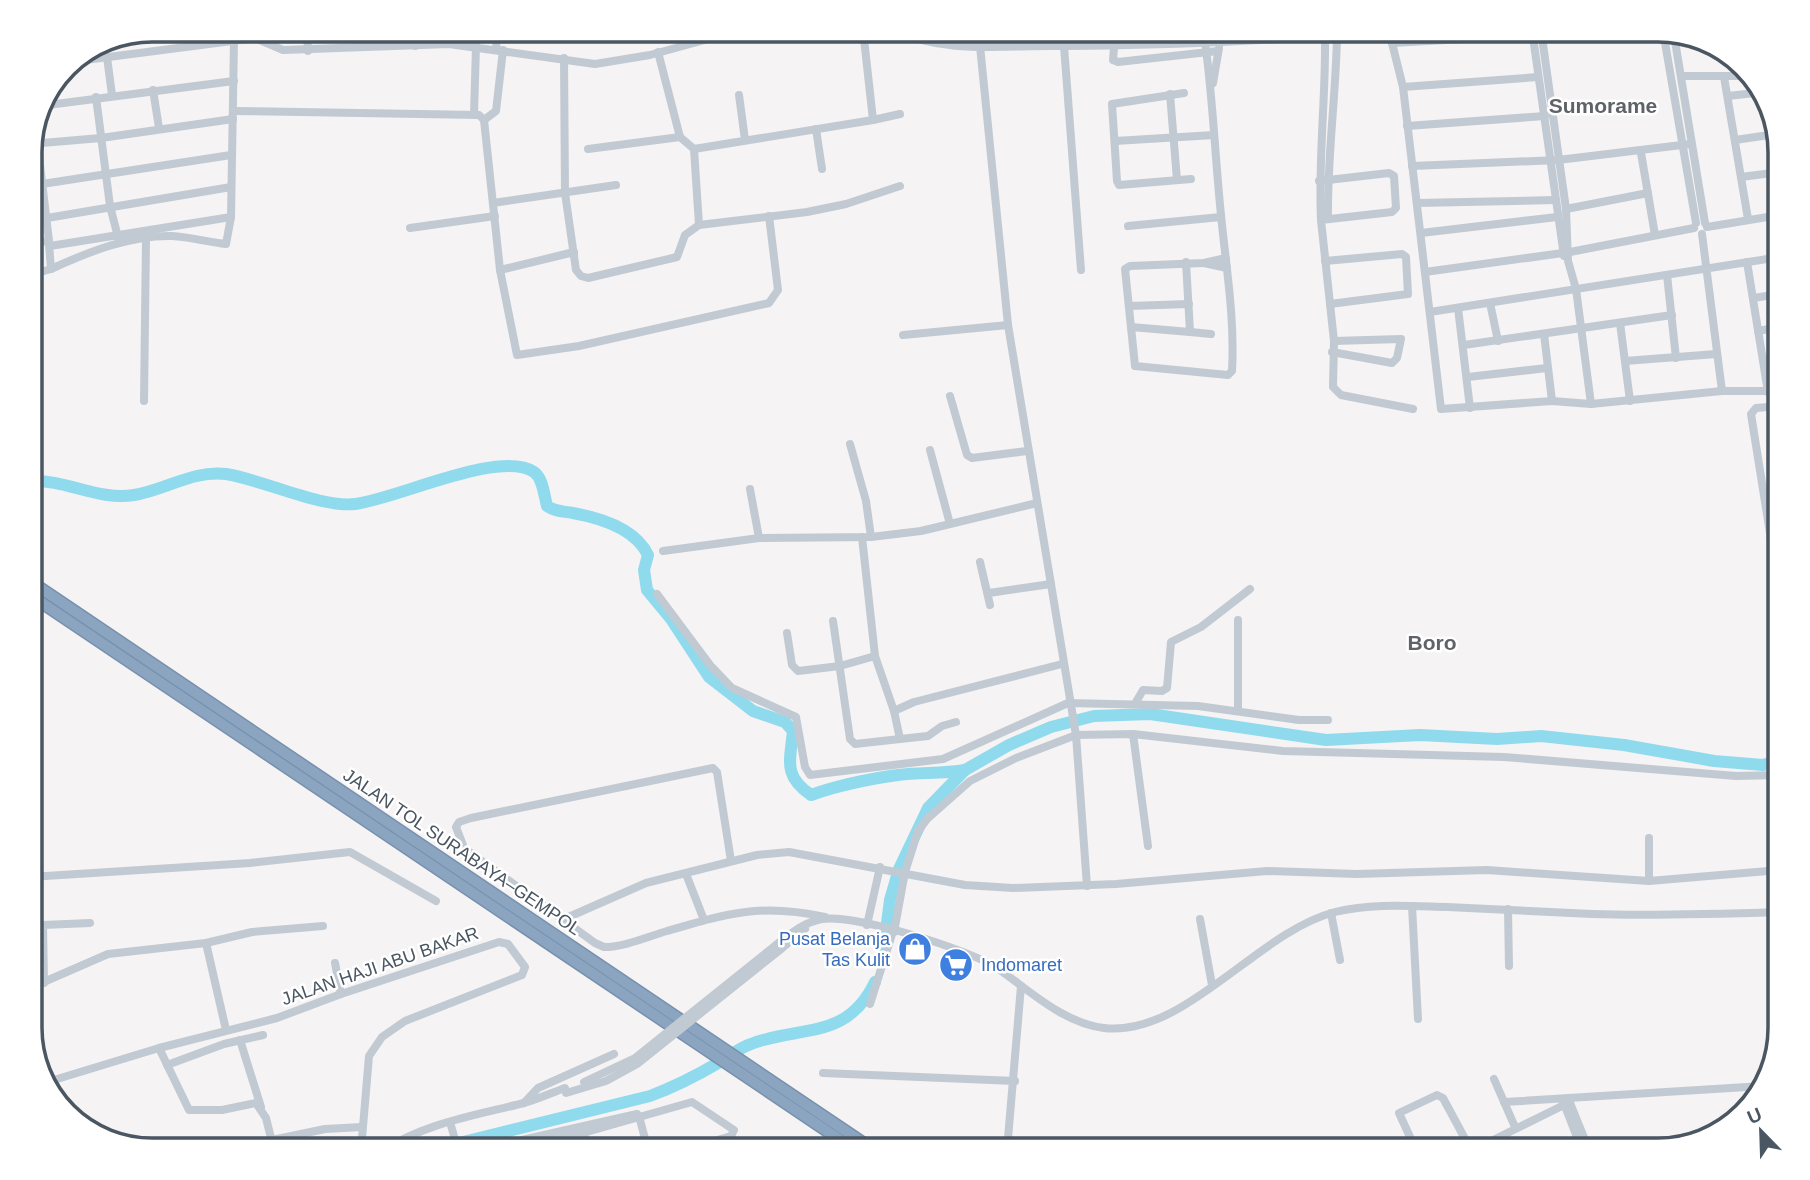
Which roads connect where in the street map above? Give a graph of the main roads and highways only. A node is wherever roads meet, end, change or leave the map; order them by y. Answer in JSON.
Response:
{"nodes":[{"id":1,"x":42,"y":589,"type":"edge"},
{"id":2,"x":42,"y":603,"type":"edge"},
{"id":3,"x":707,"y":1044,"type":"junction"},
{"id":4,"x":732,"y":1062,"type":"junction"},
{"id":5,"x":838,"y":1138,"type":"edge"},
{"id":6,"x":855,"y":1138,"type":"edge"}],
"edges":[{"from":1,"to":3,"type":"highway","name":"JALAN TOL SURABAYA–GEMPOL"},
{"from":2,"to":3,"type":"highway","name":"JALAN TOL SURABAYA–GEMPOL"},
{"from":3,"to":4,"type":"highway","name":"JALAN TOL SURABAYA–GEMPOL"},
{"from":4,"to":5,"type":"highway","name":"JALAN TOL SURABAYA–GEMPOL"},
{"from":4,"to":6,"type":"highway","name":"JALAN TOL SURABAYA–GEMPOL"}]}
